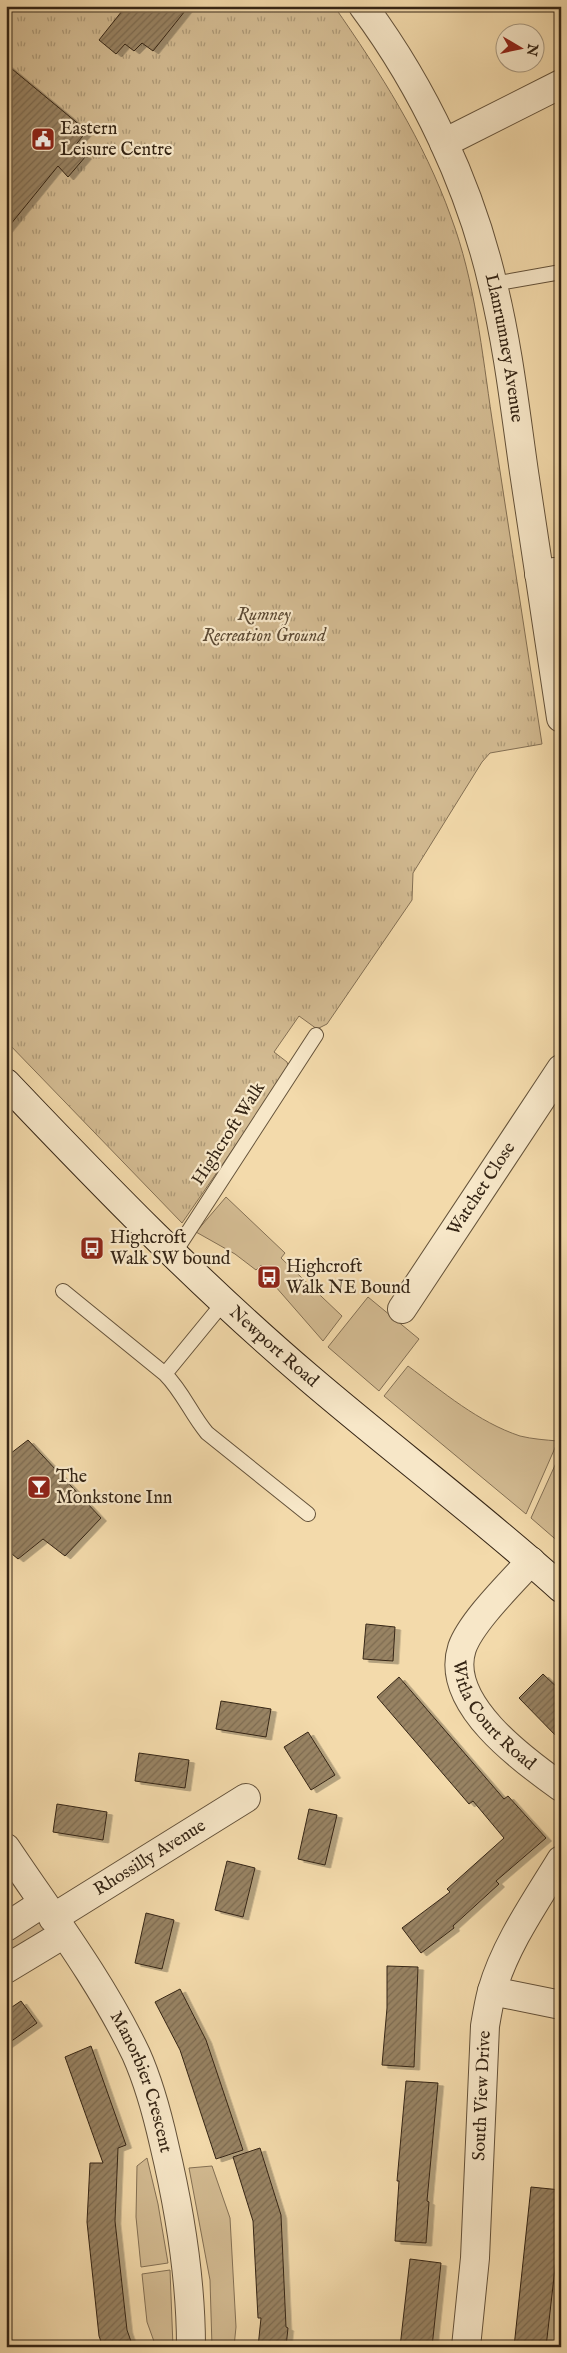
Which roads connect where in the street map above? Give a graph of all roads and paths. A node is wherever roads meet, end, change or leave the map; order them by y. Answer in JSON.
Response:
{"nodes":[{"id":1,"x":362,"y":6,"type":"edge"},
{"id":2,"x":561,"y":84,"type":"edge"},
{"id":3,"x":444,"y":143,"type":"junction"},
{"id":4,"x":561,"y":272,"type":"edge"},
{"id":5,"x":493,"y":284,"type":"junction"},
{"id":6,"x":550,"y":572,"type":"edge"},
{"id":7,"x":561,"y":718,"type":"edge"},
{"id":8,"x":316,"y":1035,"type":"dead end"},
{"id":9,"x":561,"y":1069,"type":"edge"},
{"id":10,"x":6,"y":1083,"type":"edge"},
{"id":11,"x":173,"y":1255,"type":"junction"},
{"id":12,"x":63,"y":1291,"type":"dead end"},
{"id":13,"x":224,"y":1302,"type":"junction"},
{"id":14,"x":402,"y":1309,"type":"dead end"},
{"id":15,"x":165,"y":1374,"type":"junction"},
{"id":16,"x":308,"y":1514,"type":"dead end"},
{"id":17,"x":530,"y":1561,"type":"junction"},
{"id":18,"x":561,"y":1588,"type":"edge"},
{"id":19,"x":561,"y":1787,"type":"edge"},
{"id":20,"x":246,"y":1798,"type":"dead end"},
{"id":21,"x":6,"y":1848,"type":"edge"},
{"id":22,"x":561,"y":1860,"type":"edge"},
{"id":23,"x":53,"y":1918,"type":"junction"},
{"id":24,"x":6,"y":1927,"type":"edge"},
{"id":25,"x":6,"y":1969,"type":"edge"},
{"id":26,"x":492,"y":1991,"type":"junction"},
{"id":27,"x":561,"y":2005,"type":"edge"},
{"id":28,"x":191,"y":2347,"type":"edge"},
{"id":29,"x":466,"y":2347,"type":"edge"}],
"edges":[{"from":1,"to":3,"type":"street","name":"Llanrumney Avenue"},
{"from":2,"to":3,"type":"street"},
{"from":3,"to":5,"type":"street","name":"Llanrumney Avenue"},
{"from":4,"to":5,"type":"lane"},
{"from":5,"to":6,"type":"street","name":"Llanrumney Avenue"},
{"from":6,"to":7,"type":"street","name":"Llanrumney Avenue"},
{"from":8,"to":11,"type":"lane","name":"Highcroft Walk"},
{"from":9,"to":14,"type":"street","name":"Watchet Close"},
{"from":10,"to":11,"type":"street","name":"Newport Road"},
{"from":11,"to":13,"type":"street","name":"Newport Road"},
{"from":12,"to":15,"type":"lane"},
{"from":13,"to":15,"type":"lane"},
{"from":13,"to":17,"type":"street","name":"Newport Road"},
{"from":15,"to":16,"type":"lane"},
{"from":17,"to":18,"type":"street","name":"Newport Road"},
{"from":17,"to":19,"type":"street","name":"Witla Court Road"},
{"from":20,"to":23,"type":"street","name":"Rhossilly Avenue"},
{"from":21,"to":23,"type":"street","name":"Manorbier Crescent"},
{"from":22,"to":26,"type":"street","name":"South View Drive"},
{"from":23,"to":24,"type":"street"},
{"from":23,"to":25,"type":"street"},
{"from":23,"to":28,"type":"street","name":"Manorbier Crescent"},
{"from":26,"to":27,"type":"street"},
{"from":26,"to":29,"type":"street","name":"South View Drive"}]}
